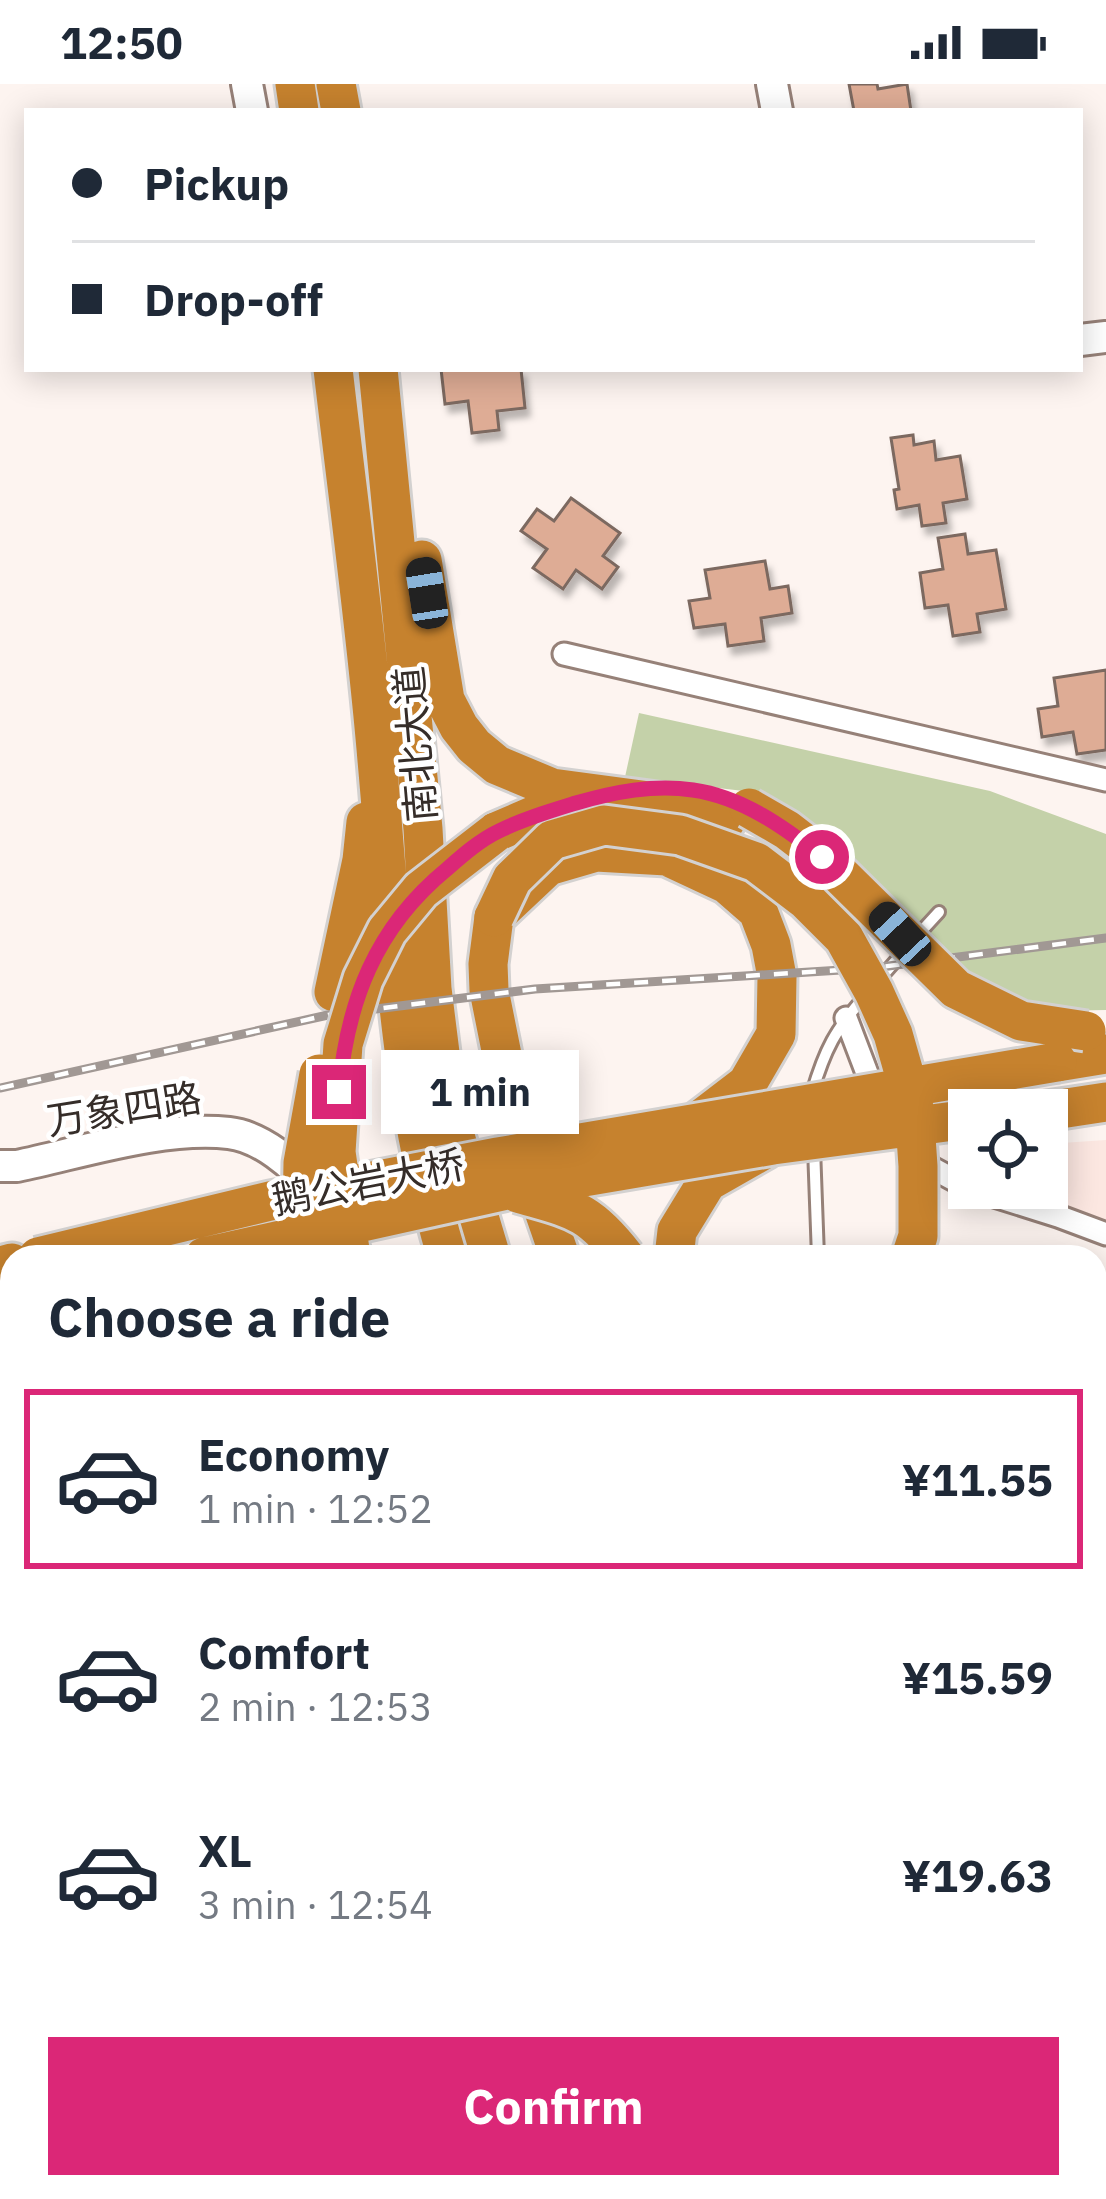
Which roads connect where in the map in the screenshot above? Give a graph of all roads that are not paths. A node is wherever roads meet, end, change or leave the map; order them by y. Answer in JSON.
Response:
{"nodes":[{"id":1,"x":333,"y":372,"type":"edge"},
{"id":2,"x":379,"y":373,"type":"edge"},
{"id":3,"x":564,"y":654,"type":"dead end"},
{"id":4,"x":373,"y":714,"type":"junction"},
{"id":5,"x":1106,"y":780,"type":"edge"},
{"id":6,"x":608,"y":794,"type":"junction"},
{"id":7,"x":737,"y":814,"type":"junction"},
{"id":8,"x":939,"y":911,"type":"dead end"},
{"id":9,"x":494,"y":917,"type":"junction"},
{"id":10,"x":415,"y":991,"type":"junction"},
{"id":11,"x":846,"y":1018,"type":"junction"},
{"id":12,"x":1100,"y":1038,"type":"edge"},
{"id":13,"x":1106,"y":1102,"type":"edge"},
{"id":14,"x":1068,"y":1108,"type":"edge"},
{"id":15,"x":1068,"y":1115,"type":"edge"},
{"id":16,"x":948,"y":1121,"type":"edge"},
{"id":17,"x":1106,"y":1121,"type":"edge"},
{"id":18,"x":696,"y":1123,"type":"junction"},
{"id":19,"x":772,"y":1145,"type":"junction"},
{"id":20,"x":0,"y":1166,"type":"edge"},
{"id":21,"x":520,"y":1186,"type":"junction"},
{"id":22,"x":1106,"y":1234,"type":"edge"},
{"id":23,"x":88,"y":1245,"type":"edge"},
{"id":24,"x":257,"y":1245,"type":"edge"},
{"id":25,"x":301,"y":1245,"type":"edge"},
{"id":26,"x":334,"y":1245,"type":"edge"},
{"id":27,"x":349,"y":1245,"type":"edge"},
{"id":28,"x":444,"y":1245,"type":"edge"},
{"id":29,"x":487,"y":1245,"type":"edge"},
{"id":30,"x":529,"y":1245,"type":"edge"},
{"id":31,"x":553,"y":1245,"type":"edge"},
{"id":32,"x":616,"y":1245,"type":"edge"},
{"id":33,"x":675,"y":1245,"type":"edge"},
{"id":34,"x":818,"y":1245,"type":"edge"},
{"id":35,"x":915,"y":1245,"type":"edge"},
{"id":36,"x":942,"y":1245,"type":"edge"}],
"edges":[{"from":1,"to":4,"type":"highway","name":"南北大道"},
{"from":2,"to":6,"type":"highway"},
{"from":2,"to":10,"type":"highway","name":"南北大道"},
{"from":3,"to":5,"type":"street"},
{"from":4,"to":10,"type":"highway","name":"南北大道"},
{"from":4,"to":25,"type":"highway","bridge":true},
{"from":6,"to":7,"type":"highway"},
{"from":6,"to":27,"type":"highway","bridge":true},
{"from":7,"to":12,"type":"highway","bridge":true},
{"from":7,"to":36,"type":"highway","bridge":true},
{"from":8,"to":11,"type":"lane"},
{"from":9,"to":18,"type":"highway","bridge":true},
{"from":9,"to":21,"type":"highway"},
{"from":9,"to":35,"type":"highway","bridge":true},
{"from":10,"to":28,"type":"highway","name":"南北大道","bridge":true},
{"from":10,"to":29,"type":"highway","name":"南北大道","bridge":true},
{"from":11,"to":22,"type":"street"},
{"from":11,"to":34,"type":"lane"},
{"from":12,"to":18,"type":"highway","name":"鹅公岩大桥","bridge":true},
{"from":13,"to":14,"type":"highway"},
{"from":15,"to":17,"type":"street"},
{"from":16,"to":19,"type":"highway","name":"鹅公岩大桥","bridge":true},
{"from":18,"to":23,"type":"highway","name":"鹅公岩大桥","bridge":true},
{"from":19,"to":21,"type":"highway","name":"鹅公岩大桥","bridge":true},
{"from":19,"to":33,"type":"highway"},
{"from":20,"to":26,"type":"street","name":"万象四路"},
{"from":21,"to":24,"type":"highway","name":"鹅公岩大桥","bridge":true},
{"from":21,"to":30,"type":"highway"},
{"from":21,"to":31,"type":"highway"},
{"from":21,"to":32,"type":"highway","bridge":true}]}
